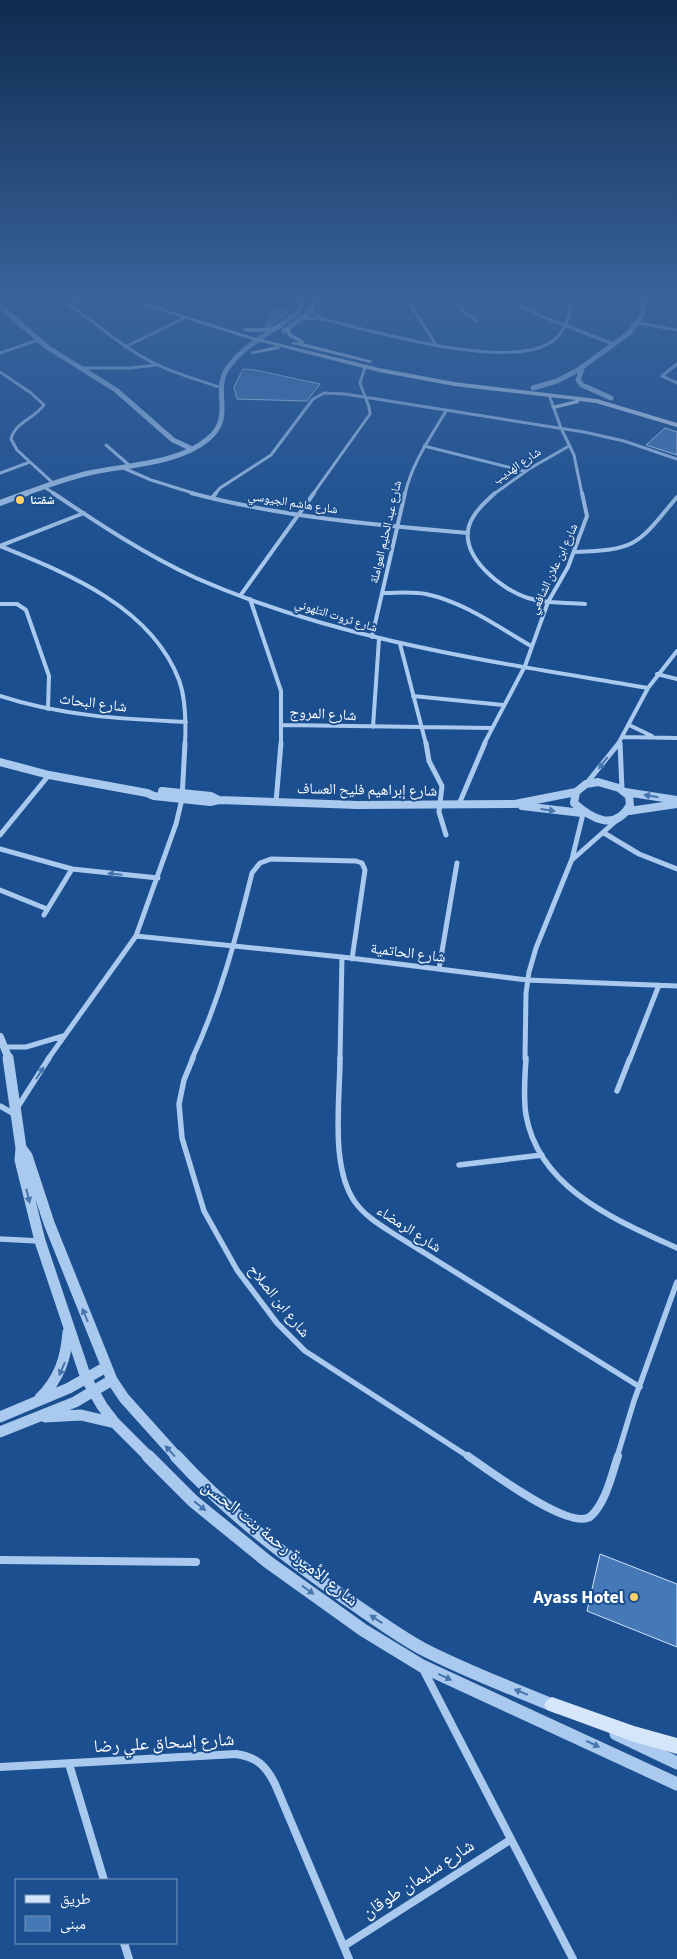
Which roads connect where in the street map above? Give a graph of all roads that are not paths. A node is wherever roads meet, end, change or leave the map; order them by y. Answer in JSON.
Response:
{"nodes":[{"id":1,"x":21,"y":387,"type":"edge"},
{"id":2,"x":111,"y":387,"type":"edge"},
{"id":3,"x":360,"y":387,"type":"edge"},
{"id":4,"x":487,"y":387,"type":"edge"},
{"id":5,"x":529,"y":387,"type":"edge"},
{"id":6,"x":587,"y":387,"type":"edge"},
{"id":7,"x":222,"y":388,"type":"edge"},
{"id":8,"x":533,"y":388,"type":"joint"},
{"id":9,"x":549,"y":394,"type":"junction"},
{"id":10,"x":363,"y":397,"type":"junction"},
{"id":11,"x":610,"y":398,"type":"junction"},
{"id":12,"x":597,"y":400,"type":"junction"},
{"id":13,"x":554,"y":407,"type":"junction"},
{"id":14,"x":446,"y":411,"type":"junction"},
{"id":15,"x":677,"y":419,"type":"edge"},
{"id":16,"x":677,"y":425,"type":"edge"},
{"id":17,"x":561,"y":428,"type":"junction"},
{"id":18,"x":173,"y":440,"type":"junction"},
{"id":19,"x":203,"y":444,"type":"junction"},
{"id":20,"x":106,"y":445,"type":"dead end"},
{"id":21,"x":424,"y":446,"type":"junction"},
{"id":22,"x":569,"y":446,"type":"junction"},
{"id":23,"x":190,"y":448,"type":"junction"},
{"id":24,"x":174,"y":453,"type":"junction"},
{"id":25,"x":677,"y":459,"type":"edge"},
{"id":26,"x":30,"y":462,"type":"junction"},
{"id":27,"x":144,"y":462,"type":"junction"},
{"id":28,"x":129,"y":465,"type":"junction"},
{"id":29,"x":120,"y":467,"type":"junction"},
{"id":30,"x":524,"y":471,"type":"junction"},
{"id":31,"x":0,"y":472,"type":"edge"},
{"id":32,"x":54,"y":484,"type":"junction"},
{"id":33,"x":44,"y":487,"type":"junction"},
{"id":34,"x":677,"y":497,"type":"edge"},
{"id":35,"x":212,"y":498,"type":"junction"},
{"id":36,"x":0,"y":503,"type":"edge"},
{"id":37,"x":84,"y":514,"type":"junction"},
{"id":38,"x":298,"y":516,"type":"junction"},
{"id":39,"x":397,"y":527,"type":"junction"},
{"id":40,"x":468,"y":533,"type":"junction"},
{"id":41,"x":0,"y":546,"type":"edge"},
{"id":42,"x":575,"y":552,"type":"junction"},
{"id":43,"x":382,"y":593,"type":"junction"},
{"id":44,"x":240,"y":596,"type":"junction"},
{"id":45,"x":250,"y":599,"type":"junction"},
{"id":46,"x":548,"y":602,"type":"junction"},
{"id":47,"x":0,"y":604,"type":"edge"},
{"id":48,"x":585,"y":604,"type":"dead end"},
{"id":49,"x":372,"y":637,"type":"junction"},
{"id":50,"x":379,"y":639,"type":"junction"},
{"id":51,"x":400,"y":644,"type":"junction"},
{"id":52,"x":531,"y":646,"type":"junction"},
{"id":53,"x":677,"y":651,"type":"edge"},
{"id":54,"x":524,"y":666,"type":"junction"},
{"id":55,"x":657,"y":674,"type":"junction"},
{"id":56,"x":677,"y":679,"type":"edge"},
{"id":57,"x":648,"y":688,"type":"junction"},
{"id":58,"x":0,"y":696,"type":"edge"},
{"id":59,"x":414,"y":696,"type":"junction"},
{"id":60,"x":502,"y":705,"type":"junction"},
{"id":61,"x":48,"y":709,"type":"junction"},
{"id":62,"x":186,"y":722,"type":"junction"},
{"id":63,"x":282,"y":725,"type":"junction"},
{"id":64,"x":629,"y":725,"type":"junction"},
{"id":65,"x":373,"y":727,"type":"junction"},
{"id":66,"x":423,"y":728,"type":"junction"},
{"id":67,"x":491,"y":728,"type":"junction"},
{"id":68,"x":658,"y":738,"type":"junction"},
{"id":69,"x":677,"y":738,"type":"edge"},
{"id":70,"x":622,"y":740,"type":"junction"},
{"id":71,"x":0,"y":762,"type":"edge"},
{"id":72,"x":49,"y":775,"type":"junction"},
{"id":73,"x":586,"y":784,"type":"junction"},
{"id":74,"x":624,"y":791,"type":"junction"},
{"id":75,"x":576,"y":792,"type":"junction"},
{"id":76,"x":183,"y":796,"type":"junction"},
{"id":77,"x":276,"y":802,"type":"junction"},
{"id":78,"x":677,"y":802,"type":"edge"},
{"id":79,"x":515,"y":804,"type":"junction"},
{"id":80,"x":459,"y":805,"type":"junction"},
{"id":81,"x":440,"y":806,"type":"junction"},
{"id":82,"x":629,"y":811,"type":"junction"},
{"id":83,"x":582,"y":814,"type":"junction"},
{"id":84,"x":620,"y":818,"type":"junction"},
{"id":85,"x":604,"y":832,"type":"junction"},
{"id":86,"x":0,"y":835,"type":"edge"},
{"id":87,"x":446,"y":835,"type":"dead end"},
{"id":88,"x":0,"y":849,"type":"edge"},
{"id":89,"x":572,"y":859,"type":"junction"},
{"id":90,"x":456,"y":863,"type":"dead end"},
{"id":91,"x":72,"y":868,"type":"junction"},
{"id":92,"x":677,"y":870,"type":"edge"},
{"id":93,"x":158,"y":878,"type":"junction"},
{"id":94,"x":0,"y":890,"type":"edge"},
{"id":95,"x":47,"y":909,"type":"junction"},
{"id":96,"x":44,"y":915,"type":"dead end"},
{"id":97,"x":136,"y":936,"type":"junction"},
{"id":98,"x":233,"y":946,"type":"junction"},
{"id":99,"x":342,"y":957,"type":"junction"},
{"id":100,"x":352,"y":958,"type":"junction"},
{"id":101,"x":440,"y":969,"type":"junction"},
{"id":102,"x":527,"y":980,"type":"junction"},
{"id":103,"x":658,"y":985,"type":"junction"},
{"id":104,"x":677,"y":986,"type":"edge"},
{"id":105,"x":63,"y":1036,"type":"junction"},
{"id":106,"x":0,"y":1037,"type":"edge"},
{"id":107,"x":5,"y":1047,"type":"junction"},
{"id":108,"x":617,"y":1091,"type":"dead end"},
{"id":109,"x":0,"y":1106,"type":"edge"},
{"id":110,"x":16,"y":1112,"type":"junction"},
{"id":111,"x":21,"y":1148,"type":"junction"},
{"id":112,"x":542,"y":1155,"type":"junction"},
{"id":113,"x":459,"y":1165,"type":"dead end"},
{"id":114,"x":0,"y":1239,"type":"edge"},
{"id":115,"x":40,"y":1241,"type":"junction"},
{"id":116,"x":677,"y":1248,"type":"edge"},
{"id":117,"x":677,"y":1282,"type":"edge"},
{"id":118,"x":68,"y":1324,"type":"junction"},
{"id":119,"x":106,"y":1367,"type":"junction"},
{"id":120,"x":86,"y":1378,"type":"junction"},
{"id":121,"x":112,"y":1380,"type":"junction"},
{"id":122,"x":640,"y":1387,"type":"junction"},
{"id":123,"x":94,"y":1392,"type":"junction"},
{"id":124,"x":32,"y":1404,"type":"junction"},
{"id":125,"x":0,"y":1417,"type":"edge"},
{"id":126,"x":35,"y":1418,"type":"junction"},
{"id":127,"x":115,"y":1423,"type":"junction"},
{"id":128,"x":0,"y":1432,"type":"edge"},
{"id":129,"x":0,"y":1560,"type":"edge"},
{"id":130,"x":196,"y":1562,"type":"dead end"},
{"id":131,"x":422,"y":1666,"type":"junction"},
{"id":132,"x":552,"y":1705,"type":"junction"},
{"id":133,"x":677,"y":1746,"type":"edge"},
{"id":134,"x":677,"y":1763,"type":"edge"},
{"id":135,"x":69,"y":1764,"type":"junction"},
{"id":136,"x":0,"y":1767,"type":"edge"},
{"id":137,"x":677,"y":1784,"type":"edge"},
{"id":138,"x":510,"y":1840,"type":"junction"},
{"id":139,"x":104,"y":1879,"type":"edge"},
{"id":140,"x":124,"y":1944,"type":"edge"},
{"id":141,"x":344,"y":1946,"type":"junction"},
{"id":142,"x":129,"y":1959,"type":"edge"},
{"id":143,"x":349,"y":1959,"type":"edge"},
{"id":144,"x":573,"y":1959,"type":"edge"}],
"edges":[{"from":1,"to":26,"type":"street"},
{"from":2,"to":18,"type":"street"},
{"from":3,"to":10,"type":"street"},
{"from":4,"to":9,"type":"main road"},
{"from":5,"to":8,"type":"main road"},
{"from":6,"to":11,"type":"street"},
{"from":7,"to":19,"type":"street"},
{"from":8,"to":11,"type":"main road"},
{"from":9,"to":12,"type":"main road"},
{"from":9,"to":13,"type":"street","name":"شارع ابن علان الشافعي"},
{"from":10,"to":14,"type":"street"},
{"from":10,"to":35,"type":"street"},
{"from":10,"to":38,"type":"street"},
{"from":11,"to":15,"type":"main road"},
{"from":12,"to":13,"type":"main road"},
{"from":12,"to":16,"type":"main road"},
{"from":13,"to":17,"type":"street","name":"شارع ابن علان الشافعي"},
{"from":14,"to":17,"type":"street"},
{"from":14,"to":21,"type":"street","name":"شارع عبد الحليم العواملة"},
{"from":17,"to":22,"type":"street","name":"شارع ابن علان الشافعي"},
{"from":17,"to":25,"type":"street"},
{"from":18,"to":23,"type":"street"},
{"from":18,"to":24,"type":"street"},
{"from":19,"to":23,"type":"street"},
{"from":19,"to":27,"type":"street"},
{"from":20,"to":28,"type":"street"},
{"from":21,"to":30,"type":"street"},
{"from":21,"to":39,"type":"street","name":"شارع عبد الحليم العواملة"},
{"from":22,"to":30,"type":"street","name":"شارع الهديب"},
{"from":22,"to":42,"type":"street","name":"شارع ابن علان الشافعي"},
{"from":23,"to":24,"type":"street"},
{"from":24,"to":27,"type":"street"},
{"from":26,"to":31,"type":"street"},
{"from":26,"to":32,"type":"street"},
{"from":27,"to":28,"type":"street"},
{"from":28,"to":29,"type":"street"},
{"from":29,"to":32,"type":"street"},
{"from":29,"to":35,"type":"street","name":"شارع هاشم الجيوسي"},
{"from":30,"to":40,"type":"street","name":"شارع الهديب"},
{"from":32,"to":33,"type":"street"},
{"from":33,"to":36,"type":"street"},
{"from":33,"to":37,"type":"street","name":"شارع ثروت التلهوني"},
{"from":34,"to":42,"type":"street"},
{"from":35,"to":38,"type":"street","name":"شارع هاشم الجيوسي"},
{"from":37,"to":41,"type":"street"},
{"from":37,"to":44,"type":"street","name":"شارع ثروت التلهوني"},
{"from":38,"to":39,"type":"street","name":"شارع هاشم الجيوسي"},
{"from":38,"to":44,"type":"street"},
{"from":39,"to":40,"type":"street","name":"شارع هاشم الجيوسي"},
{"from":39,"to":43,"type":"street","name":"شارع عبد الحليم العواملة"},
{"from":40,"to":46,"type":"street"},
{"from":41,"to":62,"type":"street"},
{"from":42,"to":46,"type":"street","name":"شارع ابن علان الشافعي"},
{"from":43,"to":49,"type":"street","name":"شارع عبد الحليم العواملة"},
{"from":43,"to":52,"type":"street"},
{"from":44,"to":45,"type":"street","name":"شارع ثروت التلهوني"},
{"from":45,"to":49,"type":"street","name":"شارع ثروت التلهوني"},
{"from":45,"to":63,"type":"street","name":"شارع المروج"},
{"from":46,"to":48,"type":"street"},
{"from":46,"to":52,"type":"street","name":"شارع ابن علان الشافعي"},
{"from":47,"to":61,"type":"street"},
{"from":49,"to":50,"type":"street","name":"شارع ثروت التلهوني"},
{"from":50,"to":51,"type":"street","name":"شارع ثروت التلهوني"},
{"from":50,"to":65,"type":"street"},
{"from":51,"to":54,"type":"street","name":"شارع ثروت التلهوني"},
{"from":51,"to":59,"type":"street"},
{"from":52,"to":54,"type":"street","name":"شارع ابن علان الشافعي"},
{"from":53,"to":55,"type":"street"},
{"from":54,"to":57,"type":"street","name":"شارع ثروت التلهوني"},
{"from":54,"to":60,"type":"street","name":"شارع ابن علان الشافعي"},
{"from":55,"to":56,"type":"street"},
{"from":55,"to":57,"type":"street"},
{"from":57,"to":64,"type":"street"},
{"from":58,"to":61,"type":"street","name":"شارع البحاث"},
{"from":59,"to":60,"type":"street"},
{"from":59,"to":66,"type":"street"},
{"from":60,"to":67,"type":"street","name":"شارع ابن علان الشافعي"},
{"from":61,"to":62,"type":"street","name":"شارع البحاث"},
{"from":62,"to":76,"type":"street"},
{"from":63,"to":65,"type":"street","name":"شارع المروج"},
{"from":63,"to":77,"type":"street"},
{"from":64,"to":68,"type":"street"},
{"from":64,"to":70,"type":"street"},
{"from":65,"to":66,"type":"street","name":"شارع المروج"},
{"from":66,"to":67,"type":"street","name":"شارع المروج"},
{"from":66,"to":81,"type":"street"},
{"from":67,"to":80,"type":"street","name":"شارع ابن علان الشافعي"},
{"from":68,"to":69,"type":"street"},
{"from":68,"to":70,"type":"street"},
{"from":70,"to":73,"type":"street","one_way":true},
{"from":70,"to":74,"type":"street"},
{"from":71,"to":72,"type":"street","name":"شارع إبراهيم فليح العساف"},
{"from":72,"to":76,"type":"street","name":"شارع إبراهيم فليح العساف"},
{"from":72,"to":86,"type":"street"},
{"from":73,"to":74,"type":"street"},
{"from":73,"to":75,"type":"street"},
{"from":78,"to":74,"type":"street","one_way":true},
{"from":74,"to":82,"type":"street"},
{"from":75,"to":79,"type":"street","name":"شارع إبراهيم فليح العساف"},
{"from":75,"to":83,"type":"street"},
{"from":76,"to":77,"type":"street","name":"شارع إبراهيم فليح العساف"},
{"from":76,"to":93,"type":"street"},
{"from":77,"to":81,"type":"street","name":"شارع إبراهيم فليح العساف"},
{"from":78,"to":82,"type":"street"},
{"from":79,"to":80,"type":"street","name":"شارع إبراهيم فليح العساف"},
{"from":79,"to":83,"type":"street","name":"شارع إبراهيم فليح العساف","one_way":true},
{"from":80,"to":81,"type":"street","name":"شارع إبراهيم فليح العساف"},
{"from":81,"to":87,"type":"street"},
{"from":82,"to":84,"type":"street"},
{"from":83,"to":84,"type":"street"},
{"from":83,"to":89,"type":"street"},
{"from":84,"to":85,"type":"street"},
{"from":85,"to":89,"type":"street"},
{"from":85,"to":92,"type":"street"},
{"from":88,"to":91,"type":"street"},
{"from":89,"to":102,"type":"street"},
{"from":90,"to":101,"type":"street"},
{"from":93,"to":91,"type":"street","one_way":true},
{"from":91,"to":95,"type":"street"},
{"from":93,"to":97,"type":"street"},
{"from":94,"to":95,"type":"street"},
{"from":95,"to":96,"type":"street"},
{"from":97,"to":98,"type":"street","name":"شارع الحاتمية"},
{"from":97,"to":105,"type":"street"},
{"from":98,"to":99,"type":"street","name":"شارع الحاتمية"},
{"from":98,"to":100,"type":"street","name":"شارع ابن الصلاح"},
{"from":98,"to":122,"type":"street","name":"شارع ابن الصلاح"},
{"from":99,"to":100,"type":"street","name":"شارع الحاتمية"},
{"from":99,"to":122,"type":"street","name":"شارع الرمضاء"},
{"from":100,"to":101,"type":"street","name":"شارع الحاتمية"},
{"from":101,"to":102,"type":"street","name":"شارع الحاتمية"},
{"from":102,"to":103,"type":"street","name":"شارع الحاتمية"},
{"from":102,"to":112,"type":"street"},
{"from":103,"to":104,"type":"street","name":"شارع الحاتمية"},
{"from":103,"to":108,"type":"street"},
{"from":105,"to":107,"type":"street"},
{"from":110,"to":105,"type":"street","one_way":true},
{"from":106,"to":107,"type":"street","name":"شارع الأميرة رحمة بنت الحسن"},
{"from":107,"to":110,"type":"street","name":"شارع الأميرة رحمة بنت الحسن"},
{"from":109,"to":110,"type":"street"},
{"from":110,"to":111,"type":"street","name":"شارع الأميرة رحمة بنت الحسن"},
{"from":111,"to":115,"type":"street","name":"شارع الأميرة رحمة بنت الحسن","one_way":true},
{"from":119,"to":111,"type":"street","name":"شارع الأميرة رحمة بنت الحسن","one_way":true},
{"from":112,"to":113,"type":"street"},
{"from":112,"to":116,"type":"street"},
{"from":114,"to":115,"type":"street"},
{"from":115,"to":118,"type":"street","name":"شارع الأميرة رحمة بنت الحسن"},
{"from":117,"to":122,"type":"street","name":"شارع ابن الصلاح"},
{"from":118,"to":120,"type":"street","name":"شارع الأميرة رحمة بنت الحسن"},
{"from":118,"to":124,"type":"street","one_way":true},
{"from":119,"to":120,"type":"street"},
{"from":119,"to":121,"type":"street","name":"شارع الأميرة رحمة بنت الحسن"},
{"from":120,"to":123,"type":"street","name":"شارع الأميرة رحمة بنت الحسن"},
{"from":120,"to":124,"type":"street"},
{"from":121,"to":123,"type":"street"},
{"from":132,"to":121,"type":"street","name":"شارع الأميرة رحمة بنت الحسن","one_way":true},
{"from":123,"to":126,"type":"street"},
{"from":123,"to":127,"type":"street","name":"شارع الأميرة رحمة بنت الحسن"},
{"from":124,"to":125,"type":"street"},
{"from":126,"to":127,"type":"street"},
{"from":126,"to":128,"type":"street"},
{"from":127,"to":131,"type":"street","name":"شارع الأميرة رحمة بنت الحسن","one_way":true},
{"from":129,"to":130,"type":"street"},
{"from":131,"to":137,"type":"street","name":"شارع الأميرة رحمة بنت الحسن","one_way":true},
{"from":131,"to":138,"type":"street"},
{"from":132,"to":133,"type":"main road"},
{"from":132,"to":134,"type":"street","name":"شارع الأميرة رحمة بنت الحسن"},
{"from":135,"to":136,"type":"street","name":"شارع إسحاق علي رضا"},
{"from":135,"to":139,"type":"street"},
{"from":135,"to":141,"type":"street","name":"شارع إسحاق علي رضا"},
{"from":138,"to":141,"type":"street","name":"شارع سليمان طوقان"},
{"from":138,"to":144,"type":"street"},
{"from":140,"to":142,"type":"street"},
{"from":141,"to":143,"type":"street","name":"شارع إسحاق علي رضا"}]}
